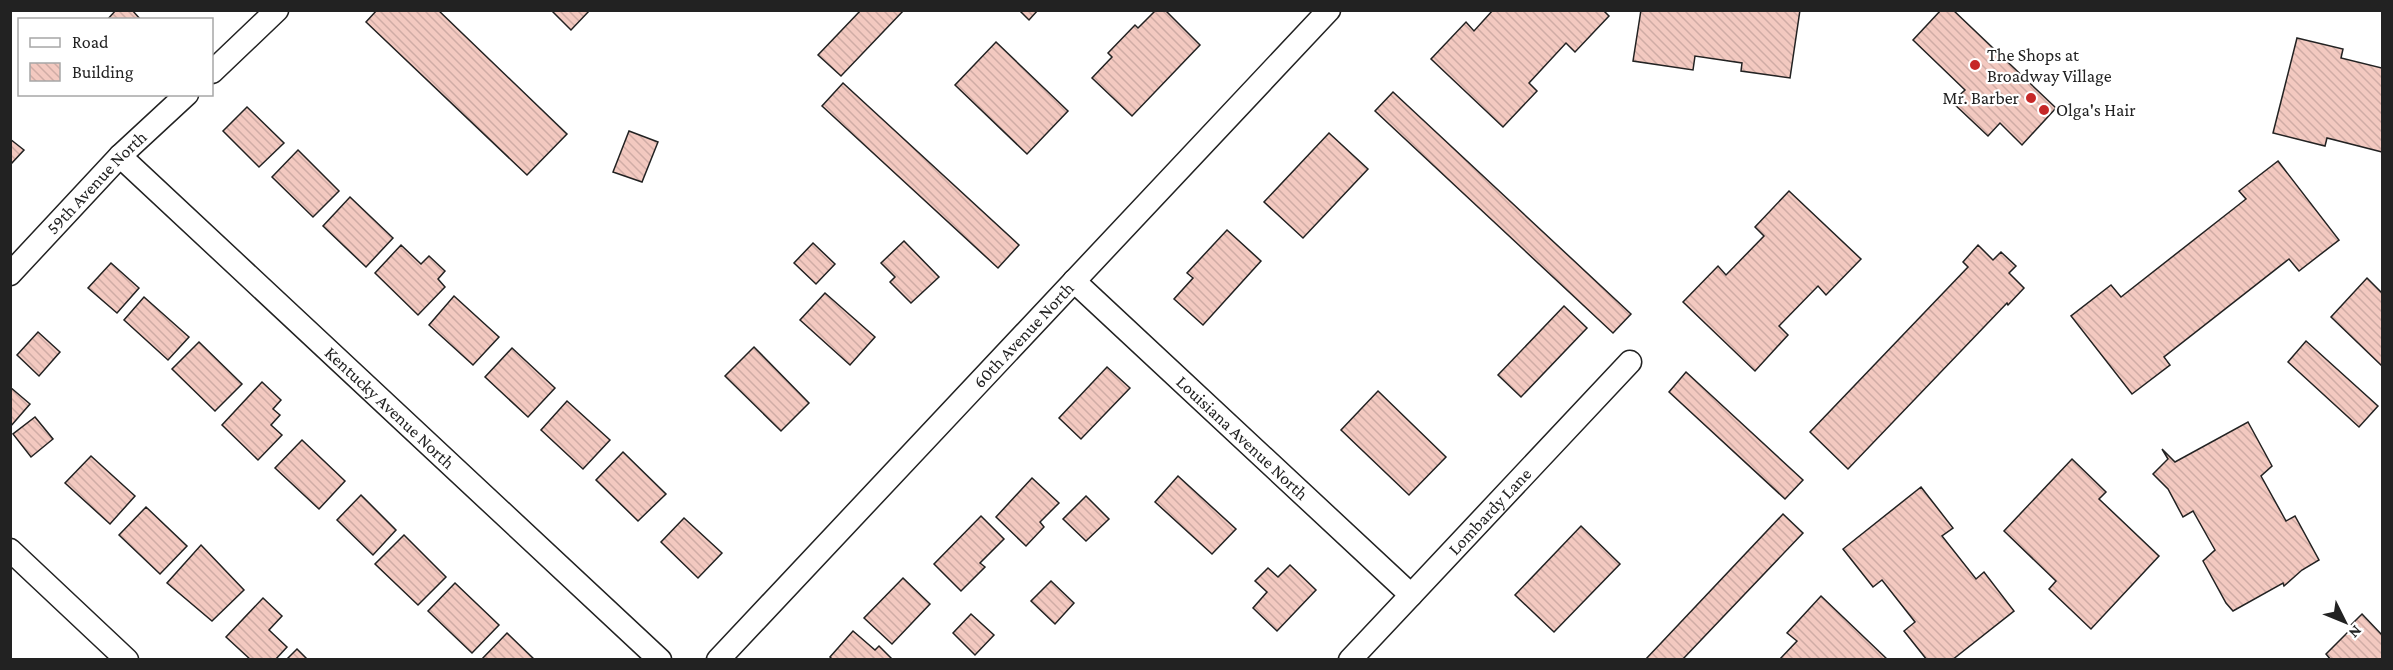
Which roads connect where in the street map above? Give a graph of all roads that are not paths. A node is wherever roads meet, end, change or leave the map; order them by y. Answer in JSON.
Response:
{"nodes":[{"id":1,"x":277,"y":10,"type":"edge"},
{"id":2,"x":1329,"y":10,"type":"edge"},
{"id":3,"x":213,"y":71,"type":"edge"},
{"id":4,"x":186,"y":96,"type":"edge"},
{"id":5,"x":120,"y":156,"type":"junction"},
{"id":6,"x":10,"y":274,"type":"edge"},
{"id":7,"x":1074,"y":281,"type":"junction"},
{"id":8,"x":1630,"y":363,"type":"dead end"},
{"id":9,"x":10,"y":550,"type":"edge"},
{"id":10,"x":1411,"y":595,"type":"junction"},
{"id":11,"x":127,"y":660,"type":"edge"},
{"id":12,"x":660,"y":660,"type":"edge"},
{"id":13,"x":718,"y":660,"type":"edge"},
{"id":14,"x":1350,"y":660,"type":"edge"}],
"edges":[{"from":1,"to":3,"type":"street"},
{"from":2,"to":7,"type":"street","name":"60th Avenue North"},
{"from":4,"to":5,"type":"street","name":"59th Avenue North"},
{"from":5,"to":6,"type":"street","name":"59th Avenue North"},
{"from":5,"to":12,"type":"street","name":"Kentucky Avenue North"},
{"from":7,"to":10,"type":"street","name":"Louisiana Avenue North"},
{"from":7,"to":13,"type":"street","name":"60th Avenue North"},
{"from":8,"to":10,"type":"street","name":"Lombardy Lane"},
{"from":9,"to":11,"type":"street"},
{"from":10,"to":14,"type":"street","name":"Lombardy Lane"}]}
